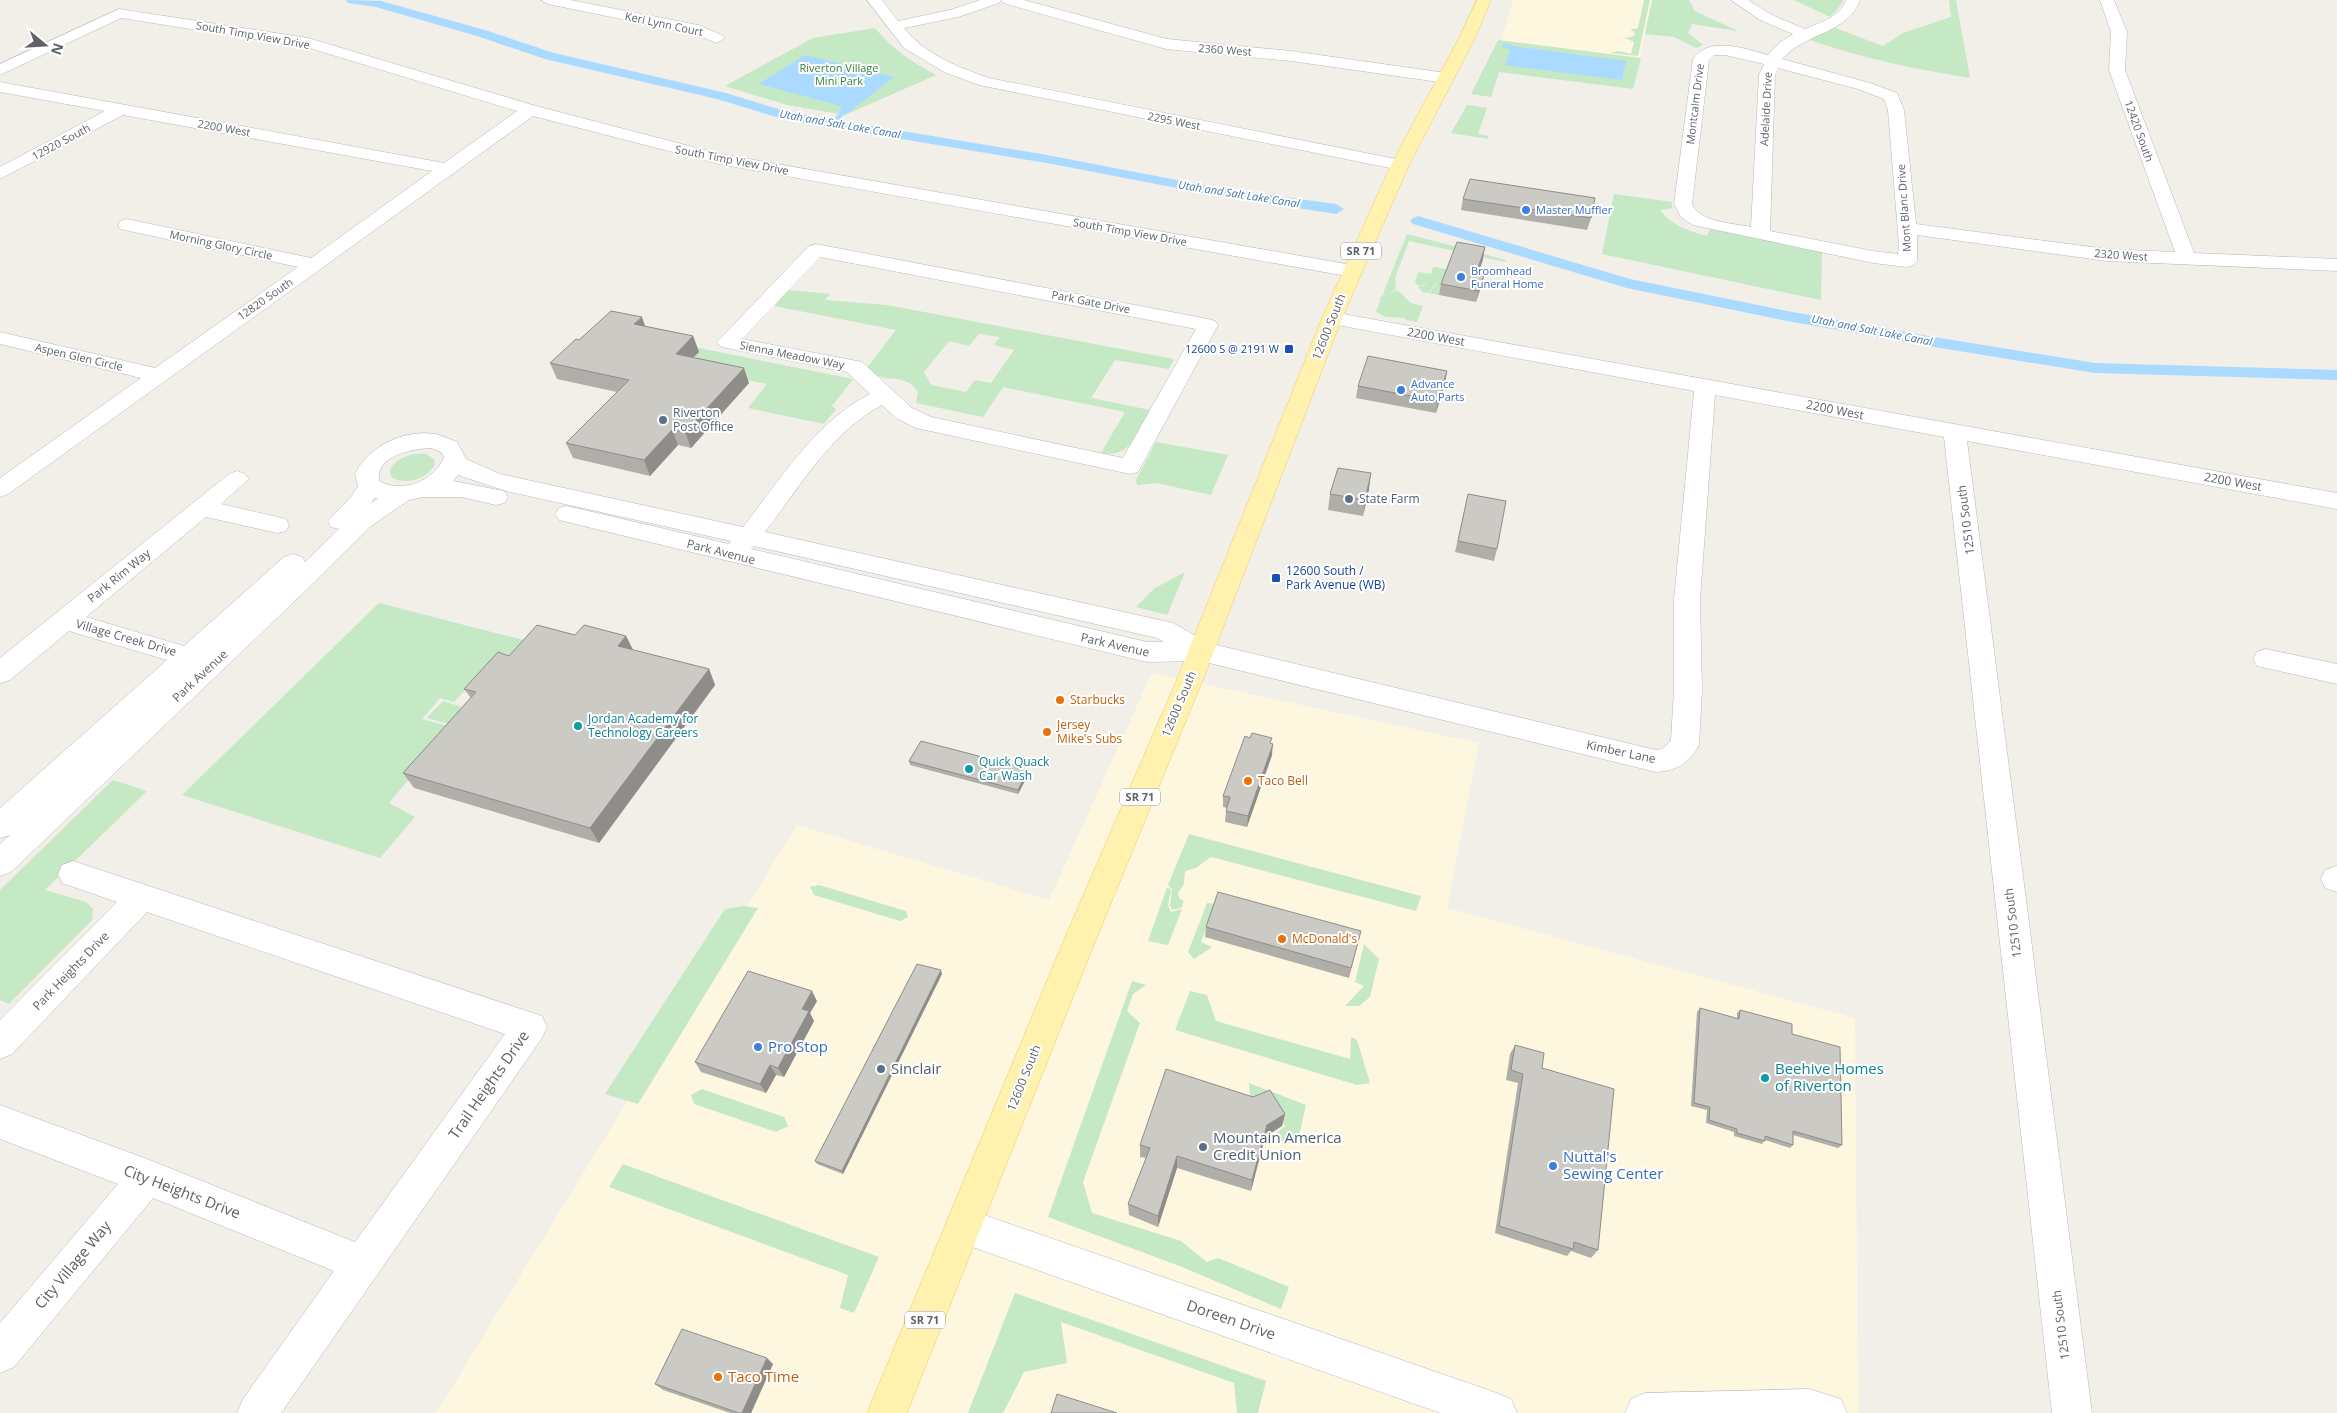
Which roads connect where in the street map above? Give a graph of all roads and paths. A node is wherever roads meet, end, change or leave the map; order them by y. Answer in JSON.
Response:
{"nodes":[{"id":1,"x":548,"y":0,"type":"edge"},
{"id":2,"x":631,"y":0,"type":"edge"},
{"id":3,"x":874,"y":0,"type":"edge"},
{"id":4,"x":994,"y":0,"type":"edge"},
{"id":5,"x":1008,"y":0,"type":"edge"},
{"id":6,"x":1484,"y":0,"type":"edge"},
{"id":7,"x":1738,"y":0,"type":"edge"},
{"id":8,"x":1853,"y":0,"type":"edge"},
{"id":9,"x":2107,"y":0,"type":"edge"},
{"id":10,"x":610,"y":12,"type":"junction"},
{"id":11,"x":894,"y":26,"type":"junction"},
{"id":12,"x":1805,"y":34,"type":"junction"},
{"id":13,"x":717,"y":38,"type":"dead end"},
{"id":14,"x":1771,"y":61,"type":"junction"},
{"id":15,"x":0,"y":70,"type":"edge"},
{"id":16,"x":1446,"y":78,"type":"junction"},
{"id":17,"x":0,"y":87,"type":"edge"},
{"id":18,"x":121,"y":109,"type":"junction"},
{"id":19,"x":530,"y":110,"type":"junction"},
{"id":20,"x":1400,"y":165,"type":"junction"},
{"id":21,"x":448,"y":169,"type":"junction"},
{"id":22,"x":0,"y":174,"type":"edge"},
{"id":23,"x":1695,"y":218,"type":"joint"},
{"id":24,"x":127,"y":225,"type":"dead end"},
{"id":25,"x":1907,"y":228,"type":"junction"},
{"id":26,"x":1760,"y":234,"type":"junction"},
{"id":27,"x":816,"y":250,"type":"joint"},
{"id":28,"x":2187,"y":259,"type":"junction"},
{"id":29,"x":314,"y":264,"type":"junction"},
{"id":30,"x":2337,"y":265,"type":"edge"},
{"id":31,"x":1352,"y":271,"type":"junction"},
{"id":32,"x":1332,"y":318,"type":"junction"},
{"id":33,"x":0,"y":338,"type":"edge"},
{"id":34,"x":158,"y":375,"type":"junction"},
{"id":35,"x":1705,"y":386,"type":"junction"},
{"id":36,"x":884,"y":396,"type":"junction"},
{"id":37,"x":1956,"y":432,"type":"junction"},
{"id":38,"x":454,"y":462,"type":"junction"},
{"id":39,"x":1130,"y":467,"type":"joint"},
{"id":40,"x":237,"y":479,"type":"dead end"},
{"id":41,"x":370,"y":486,"type":"junction"},
{"id":42,"x":0,"y":489,"type":"edge"},
{"id":43,"x":413,"y":491,"type":"junction"},
{"id":44,"x":2337,"y":501,"type":"edge"},
{"id":45,"x":202,"y":508,"type":"junction"},
{"id":46,"x":277,"y":525,"type":"dead end"},
{"id":47,"x":741,"y":546,"type":"junction"},
{"id":48,"x":64,"y":620,"type":"junction"},
{"id":49,"x":1201,"y":651,"type":"junction"},
{"id":50,"x":188,"y":657,"type":"junction"},
{"id":51,"x":2266,"y":659,"type":"dead end"},
{"id":52,"x":0,"y":673,"type":"edge"},
{"id":53,"x":2337,"y":674,"type":"edge"},
{"id":54,"x":0,"y":826,"type":"edge"},
{"id":55,"x":0,"y":863,"type":"edge"},
{"id":56,"x":73,"y":874,"type":"dead end"},
{"id":57,"x":141,"y":898,"type":"junction"},
{"id":58,"x":0,"y":1043,"type":"edge"},
{"id":59,"x":0,"y":1122,"type":"edge"},
{"id":60,"x":147,"y":1177,"type":"junction"},
{"id":61,"x":964,"y":1226,"type":"junction"},
{"id":62,"x":363,"y":1264,"type":"junction"},
{"id":63,"x":0,"y":1353,"type":"edge"},
{"id":64,"x":257,"y":1413,"type":"edge"},
{"id":65,"x":886,"y":1413,"type":"edge"},
{"id":66,"x":1497,"y":1413,"type":"edge"},
{"id":67,"x":1644,"y":1413,"type":"edge"},
{"id":68,"x":1827,"y":1413,"type":"edge"},
{"id":69,"x":2072,"y":1413,"type":"edge"}],
"edges":[{"from":1,"to":10,"type":"street","name":"Keri Lynn Court"},
{"from":2,"to":10,"type":"street"},
{"from":3,"to":11,"type":"street","name":"2295 West"},
{"from":4,"to":11,"type":"street"},
{"from":5,"to":16,"type":"street","name":"2360 West"},
{"from":6,"to":16,"type":"main road","name":"12600 South","number":"SR 71"},
{"from":7,"to":12,"type":"street"},
{"from":8,"to":12,"type":"street","name":"Adelaide Drive"},
{"from":9,"to":28,"type":"street","name":"12420 South"},
{"from":10,"to":13,"type":"street","name":"Keri Lynn Court"},
{"from":11,"to":20,"type":"street","name":"2295 West"},
{"from":12,"to":14,"type":"street","name":"Adelaide Drive"},
{"from":14,"to":23,"type":"street","name":"Montcalm Drive"},
{"from":14,"to":25,"type":"street","name":"Mont Blanc Drive"},
{"from":14,"to":26,"type":"street","name":"Adelaide Drive"},
{"from":15,"to":19,"type":"street","name":"South Timp View Drive"},
{"from":16,"to":20,"type":"main road","name":"12600 South","number":"SR 71"},
{"from":17,"to":18,"type":"street","name":"2200 West"},
{"from":18,"to":21,"type":"street","name":"2200 West"},
{"from":18,"to":22,"type":"street","name":"12920 South"},
{"from":19,"to":21,"type":"street","name":"12820 South"},
{"from":19,"to":31,"type":"street","name":"South Timp View Drive"},
{"from":20,"to":31,"type":"main road","name":"12600 South","number":"SR 71"},
{"from":21,"to":29,"type":"street","name":"12820 South"},
{"from":23,"to":26,"type":"street","name":"Mont Blanc Drive"},
{"from":24,"to":29,"type":"street","name":"Morning Glory Circle"},
{"from":25,"to":26,"type":"street","name":"Mont Blanc Drive"},
{"from":25,"to":28,"type":"street","name":"2320 West"},
{"from":27,"to":36,"type":"street","name":"Sienna Meadow Way"},
{"from":27,"to":39,"type":"street","name":"Park Gate Drive"},
{"from":28,"to":30,"type":"street","name":"2320 West"},
{"from":29,"to":34,"type":"street","name":"12820 South"},
{"from":31,"to":32,"type":"main road","name":"12600 South","number":"SR 71"},
{"from":32,"to":35,"type":"street","name":"2200 West"},
{"from":32,"to":49,"type":"main road","name":"12600 South","number":"SR 71"},
{"from":33,"to":34,"type":"street","name":"Aspen Glen Circle"},
{"from":34,"to":42,"type":"street","name":"12820 South"},
{"from":35,"to":37,"type":"street","name":"2200 West"},
{"from":35,"to":49,"type":"street","name":"Kimber Lane"},
{"from":36,"to":39,"type":"street","name":"Sienna Meadow Way"},
{"from":36,"to":47,"type":"street"},
{"from":37,"to":44,"type":"street","name":"2200 West"},
{"from":37,"to":69,"type":"street","name":"12510 South"},
{"from":38,"to":41,"type":"street","name":"Park Avenue"},
{"from":38,"to":43,"type":"street","name":"Park Avenue"},
{"from":38,"to":47,"type":"street","name":"Park Avenue"},
{"from":40,"to":45,"type":"street","name":"Park Rim Way"},
{"from":41,"to":43,"type":"street","name":"Park Avenue"},
{"from":41,"to":50,"type":"street","name":"Park Avenue"},
{"from":43,"to":47,"type":"street","name":"Park Avenue"},
{"from":43,"to":55,"type":"street","name":"Park Avenue"},
{"from":45,"to":46,"type":"street"},
{"from":45,"to":48,"type":"street","name":"Park Rim Way"},
{"from":47,"to":49,"type":"street","name":"Park Avenue"},
{"from":48,"to":50,"type":"street","name":"Village Creek Drive"},
{"from":48,"to":52,"type":"street","name":"Park Rim Way"},
{"from":49,"to":61,"type":"main road","name":"12600 South","number":"SR 71"},
{"from":50,"to":54,"type":"street","name":"Park Avenue"},
{"from":51,"to":53,"type":"street"},
{"from":56,"to":57,"type":"street","name":"Trail Heights Drive"},
{"from":57,"to":58,"type":"street","name":"Park Heights Drive"},
{"from":57,"to":62,"type":"street","name":"Trail Heights Drive"},
{"from":59,"to":60,"type":"street","name":"City Heights Drive"},
{"from":60,"to":62,"type":"street","name":"City Heights Drive"},
{"from":60,"to":63,"type":"street","name":"City Village Way"},
{"from":61,"to":65,"type":"main road","name":"12600 South","number":"SR 71"},
{"from":61,"to":66,"type":"street","name":"Doreen Drive"},
{"from":62,"to":64,"type":"street","name":"Trail Heights Drive"},
{"from":67,"to":68,"type":"street"}]}
